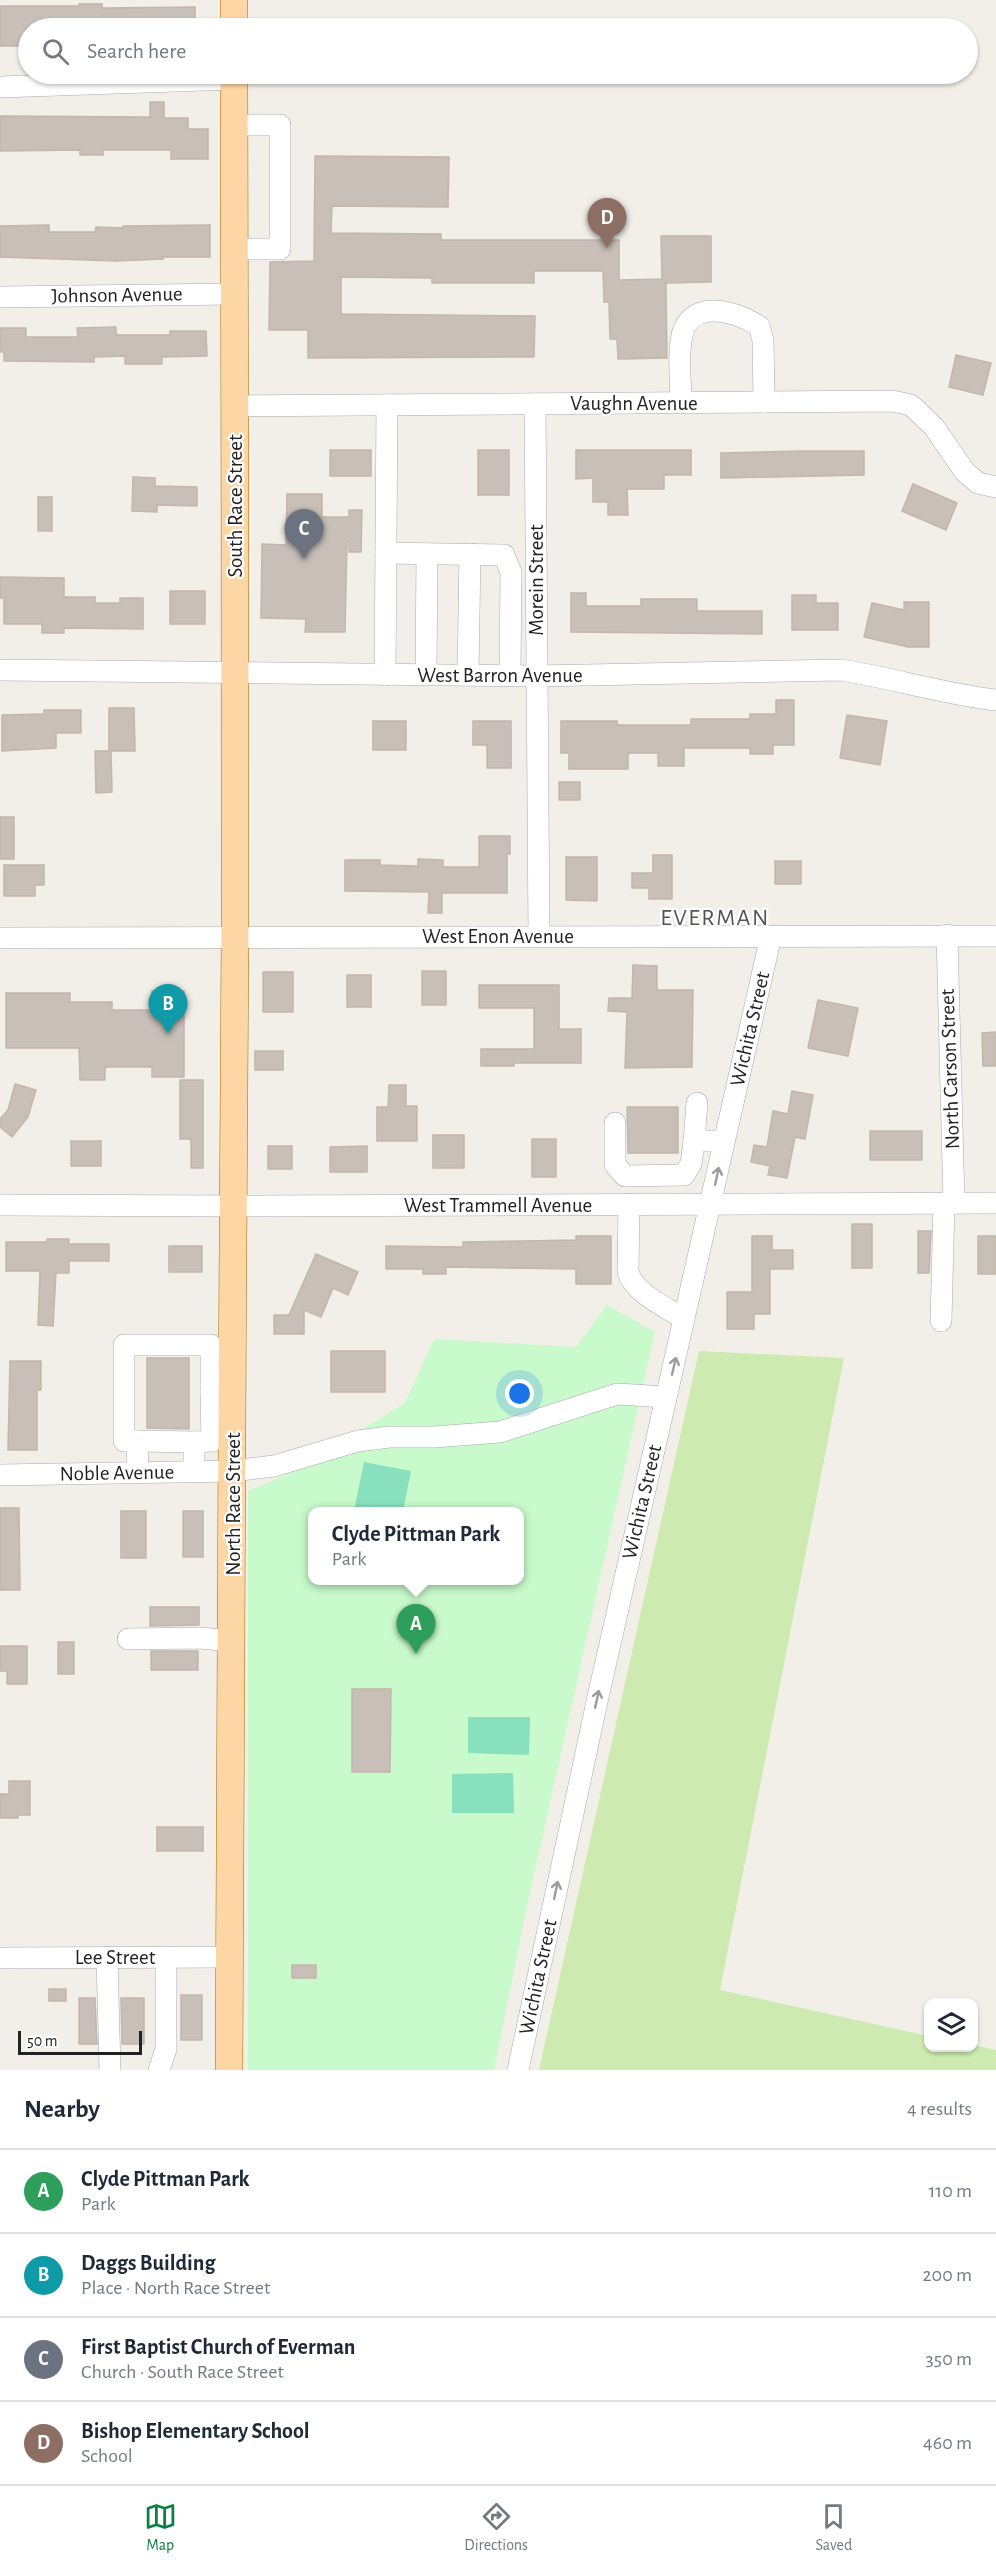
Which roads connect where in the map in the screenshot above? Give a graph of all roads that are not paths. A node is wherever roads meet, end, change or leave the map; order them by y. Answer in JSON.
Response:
{"nodes":[{"id":1,"x":234,"y":0,"type":"edge"},
{"id":2,"x":234,"y":18,"type":"edge"},
{"id":3,"x":64,"y":84,"type":"edge"},
{"id":4,"x":234,"y":84,"type":"edge"},
{"id":5,"x":0,"y":87,"type":"edge"},
{"id":6,"x":234,"y":125,"type":"junction"},
{"id":7,"x":234,"y":249,"type":"junction"},
{"id":8,"x":234,"y":294,"type":"junction"},
{"id":9,"x":0,"y":297,"type":"edge"},
{"id":10,"x":764,"y":402,"type":"junction"},
{"id":11,"x":681,"y":403,"type":"junction"},
{"id":12,"x":535,"y":404,"type":"junction"},
{"id":13,"x":387,"y":405,"type":"junction"},
{"id":14,"x":235,"y":406,"type":"junction"},
{"id":15,"x":996,"y":487,"type":"edge"},
{"id":16,"x":386,"y":553,"type":"junction"},
{"id":17,"x":426,"y":554,"type":"junction"},
{"id":18,"x":470,"y":554,"type":"junction"},
{"id":19,"x":0,"y":670,"type":"edge"},
{"id":20,"x":235,"y":674,"type":"junction"},
{"id":21,"x":385,"y":675,"type":"junction"},
{"id":22,"x":426,"y":675,"type":"junction"},
{"id":23,"x":468,"y":675,"type":"junction"},
{"id":24,"x":510,"y":675,"type":"junction"},
{"id":25,"x":536,"y":676,"type":"junction"},
{"id":26,"x":996,"y":700,"type":"edge"},
{"id":27,"x":947,"y":935,"type":"junction"},
{"id":28,"x":539,"y":936,"type":"junction"},
{"id":29,"x":771,"y":936,"type":"junction"},
{"id":30,"x":996,"y":936,"type":"edge"},
{"id":31,"x":0,"y":938,"type":"edge"},
{"id":32,"x":235,"y":938,"type":"junction"},
{"id":33,"x":697,"y":1103,"type":"dead end"},
{"id":34,"x":615,"y":1123,"type":"dead end"},
{"id":35,"x":694,"y":1141,"type":"junction"},
{"id":36,"x":724,"y":1141,"type":"junction"},
{"id":37,"x":659,"y":1175,"type":"junction"},
{"id":38,"x":949,"y":1203,"type":"junction"},
{"id":39,"x":996,"y":1203,"type":"edge"},
{"id":40,"x":0,"y":1204,"type":"edge"},
{"id":41,"x":629,"y":1204,"type":"junction"},
{"id":42,"x":659,"y":1204,"type":"junction"},
{"id":43,"x":711,"y":1205,"type":"junction"},
{"id":44,"x":232,"y":1206,"type":"junction"},
{"id":45,"x":684,"y":1319,"type":"junction"},
{"id":46,"x":941,"y":1321,"type":"dead end"},
{"id":47,"x":222,"y":1392,"type":"junction"},
{"id":48,"x":666,"y":1397,"type":"junction"},
{"id":49,"x":137,"y":1441,"type":"junction"},
{"id":50,"x":194,"y":1442,"type":"junction"},
{"id":51,"x":194,"y":1471,"type":"junction"},
{"id":52,"x":233,"y":1471,"type":"junction"},
{"id":53,"x":138,"y":1472,"type":"junction"},
{"id":54,"x":0,"y":1475,"type":"edge"},
{"id":55,"x":128,"y":1639,"type":"dead end"},
{"id":56,"x":232,"y":1641,"type":"junction"},
{"id":57,"x":166,"y":1957,"type":"junction"},
{"id":58,"x":230,"y":1957,"type":"junction"},
{"id":59,"x":0,"y":1958,"type":"edge"},
{"id":60,"x":107,"y":1958,"type":"junction"},
{"id":61,"x":110,"y":2070,"type":"edge"},
{"id":62,"x":159,"y":2070,"type":"edge"},
{"id":63,"x":230,"y":2070,"type":"edge"},
{"id":64,"x":518,"y":2070,"type":"edge"}],
"edges":[{"from":1,"to":2,"type":"main road"},
{"from":3,"to":5,"type":"street"},
{"from":4,"to":6,"type":"main road","name":"South Race Street"},
{"from":6,"to":7,"type":"main road","name":"South Race Street"},
{"from":6,"to":7,"type":"street"},
{"from":7,"to":8,"type":"main road","name":"South Race Street"},
{"from":8,"to":9,"type":"street","name":"Johnson Avenue"},
{"from":8,"to":14,"type":"main road","name":"South Race Street"},
{"from":10,"to":11,"type":"street","name":"Vaughn Avenue"},
{"from":10,"to":11,"type":"street"},
{"from":10,"to":15,"type":"street","name":"Vaughn Avenue"},
{"from":11,"to":12,"type":"street","name":"Vaughn Avenue"},
{"from":12,"to":13,"type":"street","name":"Vaughn Avenue"},
{"from":12,"to":25,"type":"street","name":"Morein Street"},
{"from":13,"to":14,"type":"street","name":"Vaughn Avenue"},
{"from":13,"to":16,"type":"street"},
{"from":14,"to":20,"type":"main road","name":"South Race Street"},
{"from":16,"to":17,"type":"street"},
{"from":16,"to":21,"type":"street"},
{"from":17,"to":18,"type":"street"},
{"from":17,"to":22,"type":"street"},
{"from":18,"to":23,"type":"street"},
{"from":18,"to":24,"type":"street"},
{"from":19,"to":20,"type":"street","name":"West Barron Avenue"},
{"from":20,"to":21,"type":"street","name":"West Barron Avenue"},
{"from":20,"to":32,"type":"main road","name":"South Race Street"},
{"from":21,"to":22,"type":"street","name":"West Barron Avenue"},
{"from":22,"to":23,"type":"street","name":"West Barron Avenue"},
{"from":23,"to":24,"type":"street","name":"West Barron Avenue"},
{"from":24,"to":25,"type":"street","name":"West Barron Avenue"},
{"from":25,"to":26,"type":"street","name":"West Barron Avenue"},
{"from":25,"to":28,"type":"street","name":"Morein Street"},
{"from":27,"to":29,"type":"street","name":"West Enon Avenue"},
{"from":27,"to":30,"type":"street","name":"West Enon Avenue"},
{"from":27,"to":38,"type":"street","name":"North Carson Street"},
{"from":28,"to":29,"type":"street","name":"West Enon Avenue"},
{"from":28,"to":32,"type":"street","name":"West Enon Avenue"},
{"from":29,"to":36,"type":"street","name":"Wichita Street"},
{"from":31,"to":32,"type":"street","name":"West Enon Avenue"},
{"from":32,"to":44,"type":"main road","name":"North Race Street"},
{"from":33,"to":35,"type":"street"},
{"from":34,"to":37,"type":"street"},
{"from":35,"to":36,"type":"street"},
{"from":35,"to":37,"type":"street"},
{"from":43,"to":36,"type":"street","name":"Wichita Street","one_way":true},
{"from":37,"to":42,"type":"street"},
{"from":38,"to":39,"type":"street","name":"West Trammell Avenue"},
{"from":38,"to":43,"type":"street","name":"West Trammell Avenue"},
{"from":38,"to":46,"type":"street","name":"North Carson Street"},
{"from":40,"to":44,"type":"street","name":"West Trammell Avenue"},
{"from":41,"to":42,"type":"street","name":"West Trammell Avenue"},
{"from":41,"to":44,"type":"street","name":"West Trammell Avenue"},
{"from":41,"to":45,"type":"street"},
{"from":42,"to":43,"type":"street","name":"West Trammell Avenue"},
{"from":43,"to":45,"type":"street","name":"Wichita Street"},
{"from":44,"to":47,"type":"main road","name":"North Race Street"},
{"from":48,"to":45,"type":"street","name":"Wichita Street","one_way":true},
{"from":47,"to":49,"type":"street"},
{"from":47,"to":50,"type":"street"},
{"from":47,"to":52,"type":"main road","name":"North Race Street"},
{"from":48,"to":52,"type":"street","name":"Noble Avenue"},
{"from":64,"to":48,"type":"street","name":"Wichita Street","one_way":true},
{"from":49,"to":50,"type":"street"},
{"from":49,"to":53,"type":"street"},
{"from":50,"to":51,"type":"street"},
{"from":51,"to":52,"type":"street","name":"Noble Avenue"},
{"from":51,"to":53,"type":"street","name":"Noble Avenue"},
{"from":52,"to":56,"type":"main road","name":"North Race Street"},
{"from":53,"to":54,"type":"street","name":"Noble Avenue"},
{"from":55,"to":56,"type":"street"},
{"from":56,"to":58,"type":"main road","name":"North Race Street"},
{"from":57,"to":58,"type":"street","name":"Lee Street"},
{"from":57,"to":60,"type":"street","name":"Lee Street"},
{"from":57,"to":62,"type":"street"},
{"from":58,"to":63,"type":"main road","name":"North Race Street"},
{"from":59,"to":60,"type":"street","name":"Lee Street"},
{"from":60,"to":61,"type":"street"}]}
